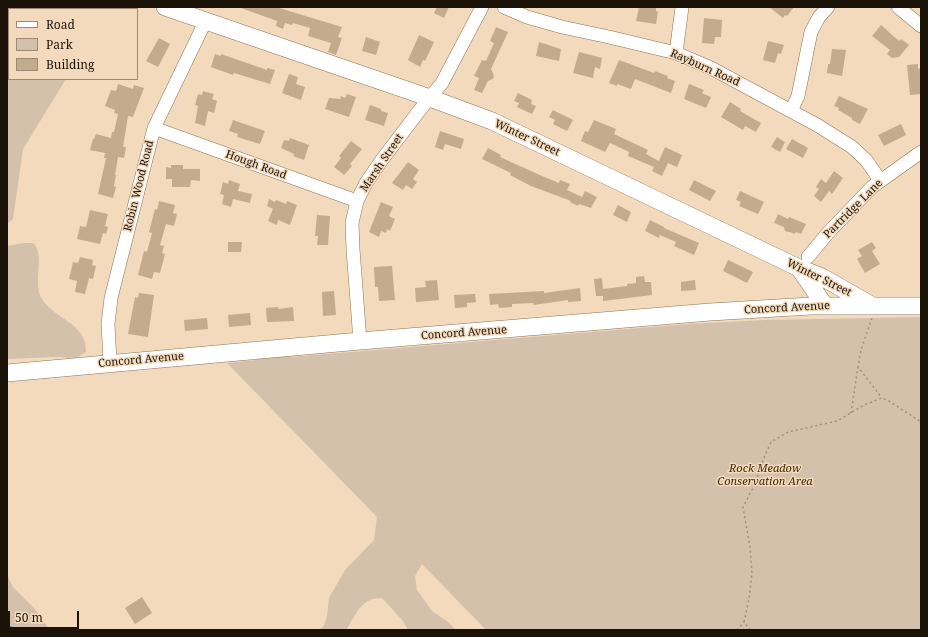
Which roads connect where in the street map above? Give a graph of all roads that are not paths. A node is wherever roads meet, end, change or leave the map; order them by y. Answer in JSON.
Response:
{"nodes":[{"id":1,"x":165,"y":7,"type":"edge"},
{"id":2,"x":482,"y":7,"type":"edge"},
{"id":3,"x":504,"y":7,"type":"edge"},
{"id":4,"x":682,"y":7,"type":"edge"},
{"id":5,"x":828,"y":7,"type":"edge"},
{"id":6,"x":898,"y":7,"type":"edge"},
{"id":7,"x":206,"y":20,"type":"junction"},
{"id":8,"x":921,"y":26,"type":"edge"},
{"id":9,"x":676,"y":53,"type":"junction"},
{"id":10,"x":430,"y":98,"type":"junction"},
{"id":11,"x":790,"y":111,"type":"junction"},
{"id":12,"x":154,"y":128,"type":"junction"},
{"id":13,"x":921,"y":152,"type":"edge"},
{"id":14,"x":880,"y":180,"type":"junction"},
{"id":15,"x":357,"y":201,"type":"junction"},
{"id":16,"x":804,"y":267,"type":"junction"},
{"id":17,"x":822,"y":277,"type":"junction"},
{"id":18,"x":830,"y":306,"type":"junction"},
{"id":19,"x":921,"y":306,"type":"edge"},
{"id":20,"x":792,"y":307,"type":"junction"},
{"id":21,"x":873,"y":311,"type":"junction"},
{"id":22,"x":360,"y":341,"type":"junction"},
{"id":23,"x":110,"y":362,"type":"junction"},
{"id":24,"x":7,"y":373,"type":"edge"}],
"edges":[{"from":1,"to":7,"type":"main road","name":"Winter Street"},
{"from":2,"to":10,"type":"street","name":"Marsh Street"},
{"from":3,"to":9,"type":"street","name":"Rayburn Road"},
{"from":4,"to":9,"type":"street"},
{"from":5,"to":11,"type":"street"},
{"from":6,"to":8,"type":"street"},
{"from":7,"to":10,"type":"main road","name":"Winter Street"},
{"from":7,"to":12,"type":"street","name":"Robin Wood Road"},
{"from":9,"to":11,"type":"street","name":"Rayburn Road"},
{"from":10,"to":15,"type":"street","name":"Marsh Street"},
{"from":10,"to":16,"type":"main road","name":"Winter Street"},
{"from":11,"to":14,"type":"street","name":"Rayburn Road"},
{"from":12,"to":15,"type":"street","name":"Hough Road"},
{"from":12,"to":23,"type":"street","name":"Robin Wood Road"},
{"from":13,"to":14,"type":"street","name":"Partridge Lane"},
{"from":14,"to":16,"type":"street","name":"Partridge Lane"},
{"from":15,"to":22,"type":"street","name":"Marsh Street"},
{"from":16,"to":17,"type":"main road","name":"Winter Street"},
{"from":16,"to":18,"type":"main road"},
{"from":16,"to":20,"type":"main road"},
{"from":17,"to":18,"type":"main road"},
{"from":17,"to":21,"type":"main road","name":"Winter Street"},
{"from":18,"to":20,"type":"main road","name":"Concord Avenue"},
{"from":18,"to":21,"type":"main road","name":"Concord Avenue"},
{"from":19,"to":21,"type":"main road","name":"Concord Avenue"},
{"from":20,"to":22,"type":"main road","name":"Concord Avenue"},
{"from":22,"to":23,"type":"main road","name":"Concord Avenue"},
{"from":23,"to":24,"type":"main road","name":"Concord Avenue"}]}
